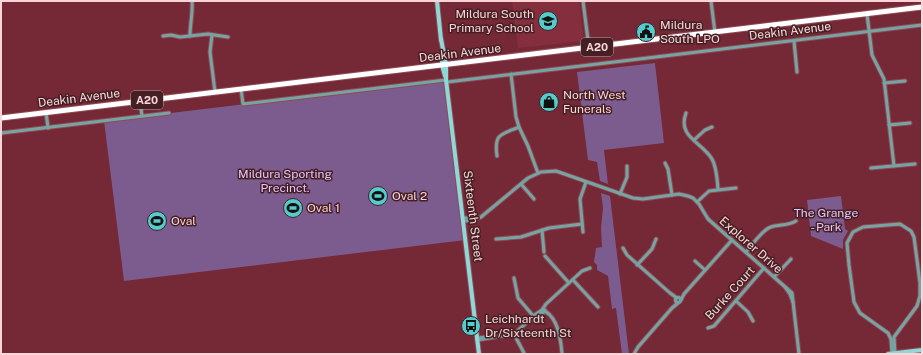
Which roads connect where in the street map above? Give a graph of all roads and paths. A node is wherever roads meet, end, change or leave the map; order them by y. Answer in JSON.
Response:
{"nodes":[{"id":1,"x":192,"y":1,"type":"edge"},
{"id":2,"x":437,"y":1,"type":"edge"},
{"id":3,"x":583,"y":1,"type":"edge"},
{"id":4,"x":712,"y":1,"type":"edge"},
{"id":5,"x":922,"y":7,"type":"edge"},
{"id":6,"x":867,"y":14,"type":"junction"},
{"id":7,"x":922,"y":25,"type":"edge"},
{"id":8,"x":715,"y":32,"type":"junction"},
{"id":9,"x":869,"y":32,"type":"junction"},
{"id":10,"x":212,"y":35,"type":"junction"},
{"id":11,"x":163,"y":36,"type":"dead end"},
{"id":12,"x":190,"y":36,"type":"junction"},
{"id":13,"x":228,"y":37,"type":"dead end"},
{"id":14,"x":794,"y":41,"type":"junction"},
{"id":15,"x":589,"y":48,"type":"junction"},
{"id":16,"x":444,"y":65,"type":"junction"},
{"id":17,"x":797,"y":72,"type":"dead end"},
{"id":18,"x":512,"y":74,"type":"junction"},
{"id":19,"x":446,"y":81,"type":"junction"},
{"id":20,"x":905,"y":81,"type":"dead end"},
{"id":21,"x":884,"y":83,"type":"junction"},
{"id":22,"x":241,"y":89,"type":"junction"},
{"id":23,"x":215,"y":92,"type":"junction"},
{"id":24,"x":140,"y":101,"type":"junction"},
{"id":25,"x":46,"y":112,"type":"junction"},
{"id":26,"x":169,"y":113,"type":"dead end"},
{"id":27,"x":686,"y":113,"type":"dead end"},
{"id":28,"x":142,"y":116,"type":"junction"},
{"id":29,"x":1,"y":118,"type":"edge"},
{"id":30,"x":910,"y":123,"type":"dead end"},
{"id":31,"x":889,"y":125,"type":"junction"},
{"id":32,"x":519,"y":127,"type":"junction"},
{"id":33,"x":712,"y":127,"type":"dead end"},
{"id":34,"x":48,"y":128,"type":"junction"},
{"id":35,"x":1,"y":133,"type":"edge"},
{"id":36,"x":694,"y":140,"type":"junction"},
{"id":37,"x":497,"y":156,"type":"dead end"},
{"id":38,"x":665,"y":163,"type":"dead end"},
{"id":39,"x":915,"y":164,"type":"dead end"},
{"id":40,"x":626,"y":166,"type":"dead end"},
{"id":41,"x":894,"y":166,"type":"junction"},
{"id":42,"x":871,"y":168,"type":"dead end"},
{"id":43,"x":538,"y":173,"type":"junction"},
{"id":44,"x":586,"y":182,"type":"junction"},
{"id":45,"x":521,"y":184,"type":"junction"},
{"id":46,"x":736,"y":188,"type":"dead end"},
{"id":47,"x":718,"y":189,"type":"junction"},
{"id":48,"x":620,"y":194,"type":"junction"},
{"id":49,"x":672,"y":195,"type":"junction"},
{"id":50,"x":534,"y":199,"type":"dead end"},
{"id":51,"x":697,"y":202,"type":"junction"},
{"id":52,"x":463,"y":220,"type":"junction"},
{"id":53,"x":796,"y":221,"type":"dead end"},
{"id":54,"x":582,"y":224,"type":"junction"},
{"id":55,"x":542,"y":230,"type":"junction"},
{"id":56,"x":583,"y":232,"type":"dead end"},
{"id":57,"x":496,"y":239,"type":"dead end"},
{"id":58,"x":656,"y":239,"type":"dead end"},
{"id":59,"x":732,"y":240,"type":"junction"},
{"id":60,"x":622,"y":248,"type":"dead end"},
{"id":61,"x":544,"y":252,"type":"dead end"},
{"id":62,"x":746,"y":252,"type":"junction"},
{"id":63,"x":545,"y":256,"type":"dead end"},
{"id":64,"x":791,"y":259,"type":"dead end"},
{"id":65,"x":695,"y":261,"type":"dead end"},
{"id":66,"x":637,"y":265,"type":"junction"},
{"id":67,"x":590,"y":268,"type":"dead end"},
{"id":68,"x":764,"y":268,"type":"junction"},
{"id":69,"x":705,"y":270,"type":"junction"},
{"id":70,"x":774,"y":277,"type":"junction"},
{"id":71,"x":514,"y":278,"type":"dead end"},
{"id":72,"x":573,"y":280,"type":"junction"},
{"id":73,"x":569,"y":283,"type":"junction"},
{"id":74,"x":677,"y":300,"type":"junction"},
{"id":75,"x":736,"y":301,"type":"junction"},
{"id":76,"x":598,"y":307,"type":"dead end"},
{"id":77,"x":543,"y":311,"type":"junction"},
{"id":78,"x":534,"y":316,"type":"junction"},
{"id":79,"x":753,"y":321,"type":"dead end"},
{"id":80,"x":708,"y":328,"type":"dead end"},
{"id":81,"x":896,"y":332,"type":"junction"},
{"id":82,"x":888,"y":333,"type":"junction"},
{"id":83,"x":514,"y":334,"type":"junction"},
{"id":84,"x":477,"y":339,"type":"junction"},
{"id":85,"x":922,"y":350,"type":"edge"},
{"id":86,"x":524,"y":353,"type":"edge"},
{"id":87,"x":894,"y":353,"type":"edge"},
{"id":88,"x":479,"y":354,"type":"edge"},
{"id":89,"x":562,"y":354,"type":"edge"},
{"id":90,"x":634,"y":354,"type":"edge"},
{"id":91,"x":800,"y":354,"type":"edge"},
{"id":92,"x":888,"y":354,"type":"edge"}],
"edges":[{"from":1,"to":12,"type":"street"},
{"from":2,"to":16,"type":"street","name":"Sixteenth Street"},
{"from":3,"to":15,"type":"street"},
{"from":4,"to":8,"type":"street"},
{"from":5,"to":6,"type":"highway","name":"Deakin Avenue","number":"A20"},
{"from":6,"to":8,"type":"highway","name":"Deakin Avenue","number":"A20"},
{"from":6,"to":9,"type":"street"},
{"from":7,"to":9,"type":"street","name":"Deakin Avenue"},
{"from":8,"to":15,"type":"highway","name":"Deakin Avenue","number":"A20"},
{"from":9,"to":14,"type":"street","name":"Deakin Avenue"},
{"from":9,"to":21,"type":"street"},
{"from":10,"to":12,"type":"street"},
{"from":10,"to":13,"type":"street"},
{"from":10,"to":23,"type":"street"},
{"from":11,"to":12,"type":"street"},
{"from":14,"to":17,"type":"street"},
{"from":14,"to":18,"type":"street","name":"Deakin Avenue"},
{"from":15,"to":16,"type":"highway","name":"Deakin Avenue","number":"A20"},
{"from":16,"to":19,"type":"street","name":"Sixteenth Street"},
{"from":16,"to":22,"type":"highway","name":"Deakin Avenue","number":"A20"},
{"from":18,"to":19,"type":"street","name":"Deakin Avenue"},
{"from":18,"to":32,"type":"street"},
{"from":19,"to":22,"type":"street","name":"Deakin Avenue"},
{"from":19,"to":52,"type":"street","name":"Sixteenth Street"},
{"from":20,"to":21,"type":"street"},
{"from":21,"to":31,"type":"street"},
{"from":22,"to":23,"type":"highway","name":"Deakin Avenue","number":"A20"},
{"from":23,"to":24,"type":"highway","name":"Deakin Avenue","number":"A20"},
{"from":24,"to":25,"type":"highway","name":"Deakin Avenue","number":"A20"},
{"from":24,"to":28,"type":"street"},
{"from":25,"to":29,"type":"highway","name":"Deakin Avenue","number":"A20"},
{"from":25,"to":34,"type":"street"},
{"from":26,"to":28,"type":"street"},
{"from":27,"to":36,"type":"street"},
{"from":28,"to":34,"type":"street"},
{"from":30,"to":31,"type":"street"},
{"from":31,"to":41,"type":"street"},
{"from":32,"to":37,"type":"street"},
{"from":32,"to":43,"type":"street"},
{"from":33,"to":36,"type":"street"},
{"from":34,"to":35,"type":"street"},
{"from":36,"to":47,"type":"street"},
{"from":38,"to":49,"type":"street"},
{"from":39,"to":41,"type":"street"},
{"from":40,"to":48,"type":"street"},
{"from":41,"to":42,"type":"street"},
{"from":43,"to":44,"type":"street"},
{"from":43,"to":45,"type":"street"},
{"from":44,"to":48,"type":"street"},
{"from":44,"to":54,"type":"street"},
{"from":45,"to":50,"type":"street"},
{"from":45,"to":52,"type":"street"},
{"from":46,"to":47,"type":"street"},
{"from":47,"to":51,"type":"street"},
{"from":48,"to":49,"type":"street"},
{"from":49,"to":51,"type":"street"},
{"from":51,"to":59,"type":"street","name":"Explorer Drive"},
{"from":52,"to":84,"type":"street","name":"Sixteenth Street"},
{"from":53,"to":62,"type":"street"},
{"from":54,"to":55,"type":"street"},
{"from":54,"to":56,"type":"street"},
{"from":55,"to":57,"type":"street"},
{"from":55,"to":61,"type":"street"},
{"from":58,"to":66,"type":"street"},
{"from":59,"to":62,"type":"street","name":"Explorer Drive"},
{"from":59,"to":69,"type":"street"},
{"from":60,"to":66,"type":"street"},
{"from":62,"to":68,"type":"street","name":"Explorer Drive"},
{"from":63,"to":73,"type":"street"},
{"from":64,"to":70,"type":"street"},
{"from":65,"to":69,"type":"street"},
{"from":66,"to":74,"type":"street"},
{"from":67,"to":72,"type":"street"},
{"from":68,"to":70,"type":"street","name":"Explorer Drive"},
{"from":68,"to":75,"type":"street","name":"Burke Court"},
{"from":69,"to":74,"type":"street"},
{"from":70,"to":91,"type":"street","name":"Explorer Drive"},
{"from":71,"to":78,"type":"street"},
{"from":72,"to":73,"type":"street"},
{"from":72,"to":76,"type":"street"},
{"from":73,"to":77,"type":"street"},
{"from":74,"to":90,"type":"street"},
{"from":75,"to":79,"type":"street"},
{"from":75,"to":80,"type":"street","name":"Burke Court"},
{"from":77,"to":78,"type":"street"},
{"from":77,"to":89,"type":"street"},
{"from":78,"to":83,"type":"street"},
{"from":81,"to":82,"type":"street"},
{"from":81,"to":82,"type":"street"},
{"from":81,"to":87,"type":"street"},
{"from":82,"to":87,"type":"street"},
{"from":83,"to":84,"type":"street"},
{"from":83,"to":86,"type":"street"},
{"from":84,"to":88,"type":"street","name":"Sixteenth Street"},
{"from":85,"to":87,"type":"street"},
{"from":87,"to":92,"type":"street"}]}
